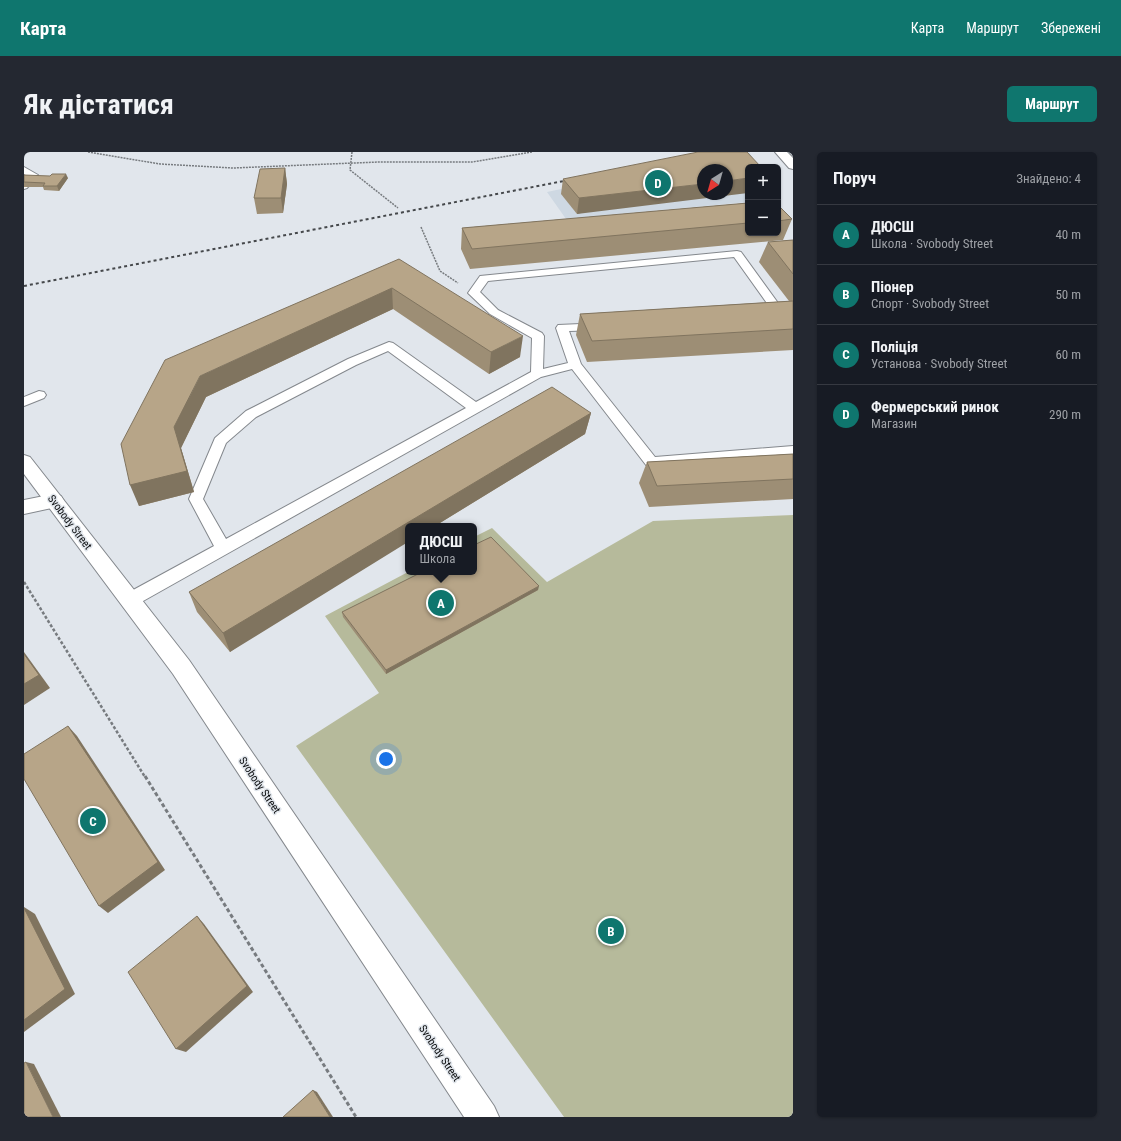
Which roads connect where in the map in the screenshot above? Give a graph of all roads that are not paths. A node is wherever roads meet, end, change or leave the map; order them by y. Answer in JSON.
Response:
{"nodes":[{"id":1,"x":781,"y":152,"type":"edge"},
{"id":2,"x":793,"y":165,"type":"edge"},
{"id":3,"x":24,"y":170,"type":"edge"},
{"id":4,"x":24,"y":186,"type":"edge"},
{"id":5,"x":766,"y":317,"type":"edge"},
{"id":6,"x":609,"y":325,"type":"edge"},
{"id":7,"x":575,"y":365,"type":"junction"},
{"id":8,"x":537,"y":374,"type":"junction"},
{"id":9,"x":38,"y":395,"type":"dead end"},
{"id":10,"x":24,"y":402,"type":"edge"},
{"id":11,"x":475,"y":408,"type":"junction"},
{"id":12,"x":793,"y":451,"type":"edge"},
{"id":13,"x":24,"y":461,"type":"edge"},
{"id":14,"x":54,"y":500,"type":"junction"},
{"id":15,"x":24,"y":507,"type":"edge"},
{"id":16,"x":223,"y":548,"type":"junction"},
{"id":17,"x":130,"y":600,"type":"junction"},
{"id":18,"x":483,"y":1117,"type":"edge"}],
"edges":[{"from":1,"to":2,"type":"main road"},
{"from":3,"to":4,"type":"lane"},
{"from":5,"to":8,"type":"lane"},
{"from":6,"to":7,"type":"lane"},
{"from":7,"to":8,"type":"lane"},
{"from":7,"to":12,"type":"lane"},
{"from":8,"to":11,"type":"lane"},
{"from":9,"to":10,"type":"lane"},
{"from":11,"to":16,"type":"lane"},
{"from":11,"to":16,"type":"lane"},
{"from":13,"to":14,"type":"main road","name":"Svobody Street"},
{"from":14,"to":15,"type":"main road"},
{"from":14,"to":17,"type":"main road","name":"Svobody Street"},
{"from":16,"to":17,"type":"lane"},
{"from":17,"to":18,"type":"main road","name":"Svobody Street"}]}
